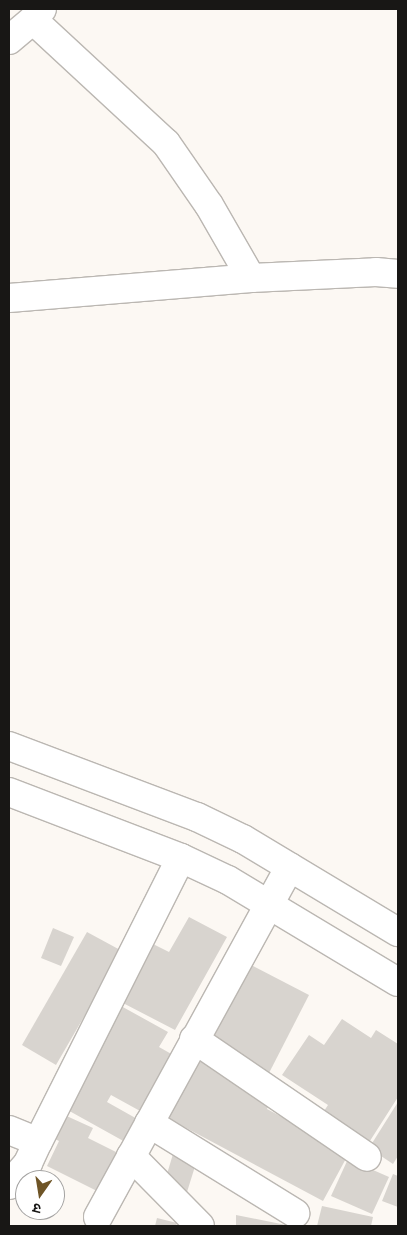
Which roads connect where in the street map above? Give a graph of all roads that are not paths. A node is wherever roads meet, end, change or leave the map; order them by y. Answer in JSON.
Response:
{"nodes":[{"id":1,"x":37,"y":15,"type":"edge"},
{"id":2,"x":9,"y":40,"type":"edge"},
{"id":3,"x":391,"y":272,"type":"edge"},
{"id":4,"x":251,"y":278,"type":"junction"},
{"id":5,"x":9,"y":298,"type":"edge"},
{"id":6,"x":9,"y":746,"type":"edge"},
{"id":7,"x":9,"y":792,"type":"edge"},
{"id":8,"x":181,"y":858,"type":"junction"},
{"id":9,"x":290,"y":867,"type":"junction"},
{"id":10,"x":268,"y":904,"type":"junction"},
{"id":11,"x":398,"y":932,"type":"edge"},
{"id":12,"x":398,"y":982,"type":"edge"},
{"id":13,"x":194,"y":1040,"type":"junction"},
{"id":14,"x":149,"y":1122,"type":"junction"},
{"id":15,"x":9,"y":1130,"type":"edge"},
{"id":16,"x":38,"y":1142,"type":"junction"},
{"id":17,"x":131,"y":1156,"type":"junction"},
{"id":18,"x":367,"y":1157,"type":"dead end"},
{"id":19,"x":9,"y":1185,"type":"edge"},
{"id":20,"x":295,"y":1213,"type":"dead end"},
{"id":21,"x":98,"y":1216,"type":"dead end"},
{"id":22,"x":200,"y":1226,"type":"edge"}],
"edges":[{"from":1,"to":2,"type":"street"},
{"from":1,"to":4,"type":"street"},
{"from":3,"to":4,"type":"street"},
{"from":4,"to":5,"type":"street"},
{"from":6,"to":9,"type":"street"},
{"from":7,"to":8,"type":"street"},
{"from":8,"to":10,"type":"street"},
{"from":8,"to":16,"type":"street"},
{"from":9,"to":10,"type":"street"},
{"from":9,"to":11,"type":"street"},
{"from":10,"to":12,"type":"street"},
{"from":10,"to":13,"type":"street"},
{"from":13,"to":14,"type":"street"},
{"from":13,"to":18,"type":"street"},
{"from":14,"to":17,"type":"street"},
{"from":14,"to":20,"type":"street"},
{"from":15,"to":16,"type":"street"},
{"from":16,"to":19,"type":"street"},
{"from":17,"to":21,"type":"street"},
{"from":17,"to":22,"type":"street"}]}
